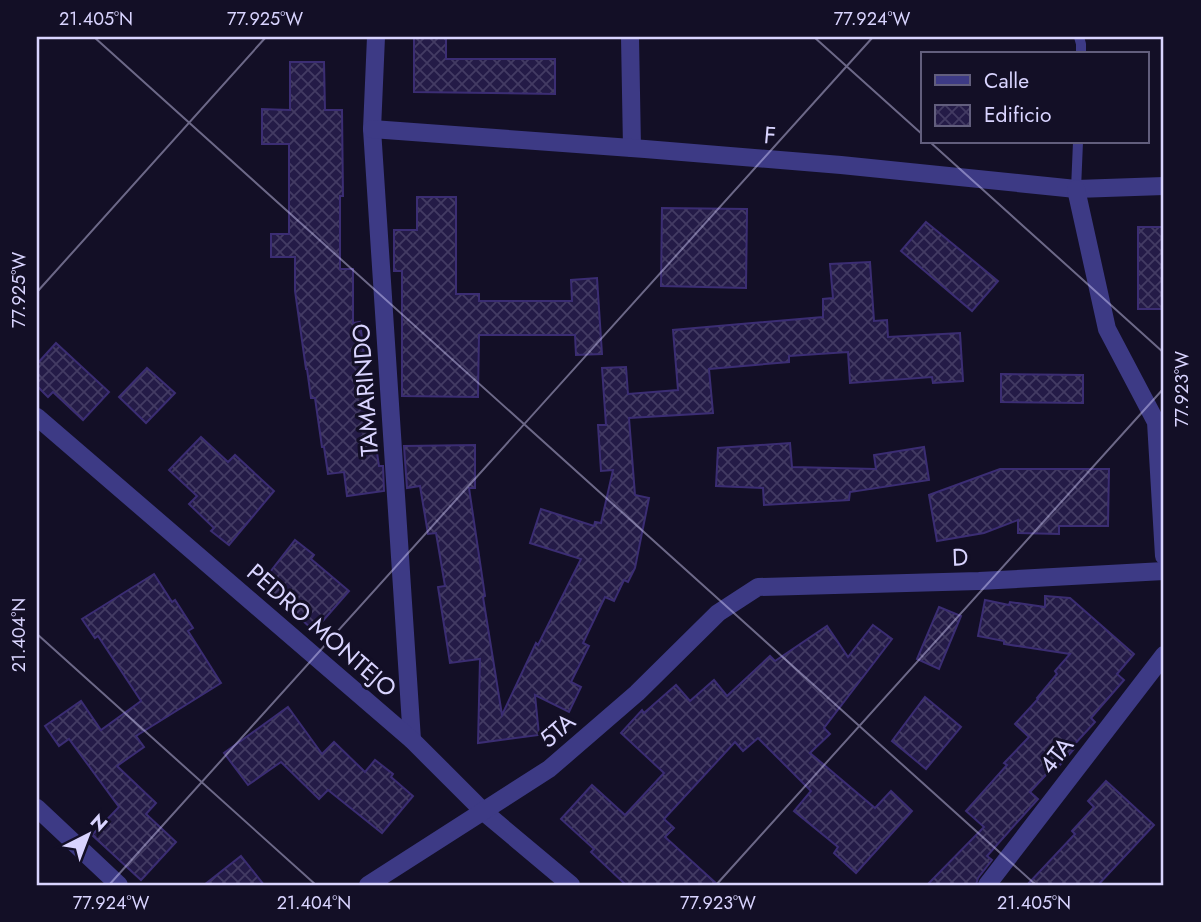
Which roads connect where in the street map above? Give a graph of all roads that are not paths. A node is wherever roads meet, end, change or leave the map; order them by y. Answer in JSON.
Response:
{"nodes":[{"id":1,"x":376,"y":37,"type":"edge"},
{"id":2,"x":630,"y":37,"type":"edge"},
{"id":3,"x":372,"y":129,"type":"junction"},
{"id":4,"x":1078,"y":144,"type":"edge"},
{"id":5,"x":632,"y":148,"type":"junction"},
{"id":6,"x":1164,"y":186,"type":"edge"},
{"id":7,"x":1076,"y":189,"type":"junction"},
{"id":8,"x":37,"y":416,"type":"edge"},
{"id":9,"x":1160,"y":422,"type":"edge"},
{"id":10,"x":1164,"y":556,"type":"edge"},
{"id":11,"x":1164,"y":570,"type":"edge"},
{"id":12,"x":758,"y":587,"type":"joint"},
{"id":13,"x":1164,"y":655,"type":"edge"},
{"id":14,"x":412,"y":740,"type":"junction"},
{"id":15,"x":37,"y":808,"type":"edge"},
{"id":16,"x":484,"y":812,"type":"junction"},
{"id":17,"x":119,"y":885,"type":"edge"},
{"id":18,"x":368,"y":885,"type":"edge"},
{"id":19,"x":571,"y":885,"type":"edge"},
{"id":20,"x":987,"y":885,"type":"edge"}],
"edges":[{"from":1,"to":3,"type":"street","name":"TAMARINDO"},
{"from":2,"to":5,"type":"street"},
{"from":3,"to":5,"type":"street","name":"F"},
{"from":3,"to":14,"type":"street","name":"TAMARINDO"},
{"from":4,"to":7,"type":"lane"},
{"from":5,"to":7,"type":"street","name":"F"},
{"from":6,"to":7,"type":"street","name":"F"},
{"from":7,"to":9,"type":"street"},
{"from":8,"to":14,"type":"street","name":"PEDRO MONTEJO"},
{"from":9,"to":10,"type":"street"},
{"from":11,"to":12,"type":"street","name":"D"},
{"from":12,"to":16,"type":"street","name":"5TA"},
{"from":13,"to":20,"type":"street","name":"4TA"},
{"from":14,"to":16,"type":"street","name":"PEDRO MONTEJO"},
{"from":15,"to":17,"type":"street"},
{"from":16,"to":18,"type":"street","name":"5TA"},
{"from":16,"to":19,"type":"street","name":"PEDRO MONTEJO"}]}
